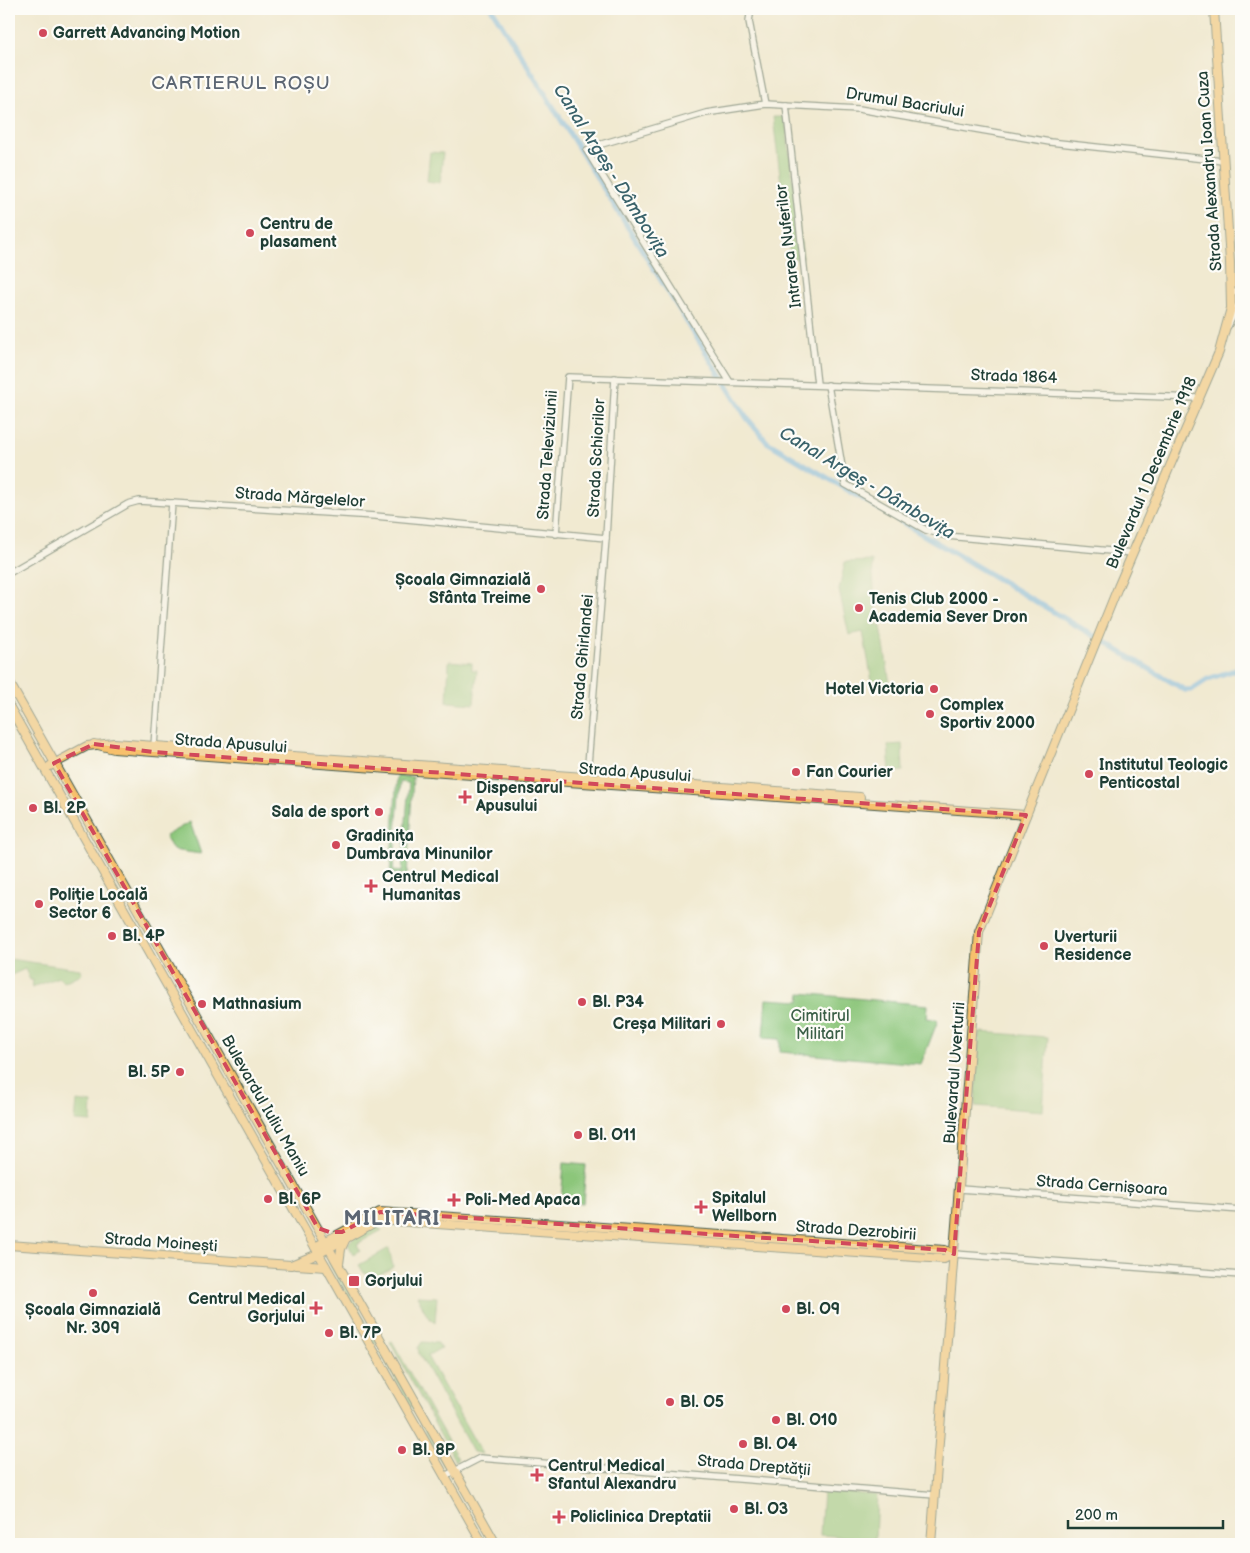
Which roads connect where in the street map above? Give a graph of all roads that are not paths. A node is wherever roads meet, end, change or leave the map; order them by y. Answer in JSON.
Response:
{"nodes":[{"id":1,"x":751,"y":9,"type":"edge"},
{"id":2,"x":1214,"y":9,"type":"edge"},
{"id":3,"x":765,"y":104,"type":"junction"},
{"id":4,"x":786,"y":105,"type":"junction"},
{"id":5,"x":1224,"y":162,"type":"junction"},
{"id":6,"x":1241,"y":292,"type":"edge"},
{"id":7,"x":1232,"y":294,"type":"junction"},
{"id":8,"x":1241,"y":300,"type":"edge"},
{"id":9,"x":1226,"y":330,"type":"junction"},
{"id":10,"x":568,"y":377,"type":"joint"},
{"id":11,"x":615,"y":378,"type":"junction"},
{"id":12,"x":730,"y":382,"type":"junction"},
{"id":13,"x":817,"y":384,"type":"junction"},
{"id":14,"x":828,"y":385,"type":"junction"},
{"id":15,"x":1199,"y":398,"type":"junction"},
{"id":16,"x":172,"y":503,"type":"junction"},
{"id":17,"x":556,"y":534,"type":"junction"},
{"id":18,"x":606,"y":538,"type":"junction"},
{"id":19,"x":1133,"y":553,"type":"junction"},
{"id":20,"x":9,"y":573,"type":"edge"},
{"id":21,"x":1102,"y":627,"type":"joint"},
{"id":22,"x":9,"y":682,"type":"edge"},
{"id":23,"x":9,"y":706,"type":"edge"},
{"id":24,"x":154,"y":749,"type":"junction"},
{"id":25,"x":54,"y":764,"type":"junction"},
{"id":26,"x":44,"y":769,"type":"junction"},
{"id":27,"x":586,"y":780,"type":"junction"},
{"id":28,"x":809,"y":793,"type":"junction"},
{"id":29,"x":859,"y":799,"type":"junction"},
{"id":30,"x":815,"y":800,"type":"junction"},
{"id":31,"x":1026,"y":815,"type":"junction"},
{"id":32,"x":184,"y":990,"type":"junction"},
{"id":33,"x":173,"y":996,"type":"junction"},
{"id":34,"x":259,"y":1123,"type":"junction"},
{"id":35,"x":248,"y":1129,"type":"junction"},
{"id":36,"x":960,"y":1189,"type":"junction"},
{"id":37,"x":1241,"y":1210,"type":"edge"},
{"id":38,"x":318,"y":1228,"type":"junction"},
{"id":39,"x":344,"y":1235,"type":"junction"},
{"id":40,"x":328,"y":1244,"type":"junction"},
{"id":41,"x":9,"y":1245,"type":"edge"},
{"id":42,"x":314,"y":1253,"type":"junction"},
{"id":43,"x":954,"y":1254,"type":"junction"},
{"id":44,"x":339,"y":1264,"type":"junction"},
{"id":45,"x":291,"y":1265,"type":"junction"},
{"id":46,"x":326,"y":1267,"type":"junction"},
{"id":47,"x":1241,"y":1275,"type":"edge"},
{"id":48,"x":455,"y":1471,"type":"junction"},
{"id":49,"x":445,"y":1476,"type":"junction"},
{"id":50,"x":935,"y":1495,"type":"junction"},
{"id":51,"x":483,"y":1544,"type":"edge"},
{"id":52,"x":496,"y":1544,"type":"edge"},
{"id":53,"x":931,"y":1544,"type":"edge"}],
"edges":[{"from":1,"to":3,"type":"street"},
{"from":2,"to":5,"type":"main road","name":"Strada Alexandru Ioan Cuza"},
{"from":3,"to":4,"type":"street","name":"Drumul Bacriului"},
{"from":3,"to":12,"type":"street","name":"Drumul Bacriului"},
{"from":4,"to":5,"type":"street","name":"Drumul Bacriului"},
{"from":4,"to":13,"type":"street","name":"Intrarea Nuferilor"},
{"from":5,"to":7,"type":"main road","name":"Strada Alexandru Ioan Cuza"},
{"from":6,"to":7,"type":"street"},
{"from":7,"to":9,"type":"main road","name":"Strada Alexandru Ioan Cuza"},
{"from":8,"to":9,"type":"street"},
{"from":9,"to":15,"type":"main road","name":"Bulevardul 1 Decembrie 1918"},
{"from":10,"to":11,"type":"street","name":"Strada 1864"},
{"from":10,"to":17,"type":"street","name":"Strada Televiziunii"},
{"from":11,"to":12,"type":"street","name":"Strada 1864"},
{"from":11,"to":18,"type":"street","name":"Strada Schiorilor"},
{"from":12,"to":13,"type":"street","name":"Strada 1864"},
{"from":13,"to":14,"type":"street","name":"Strada 1864"},
{"from":14,"to":15,"type":"street","name":"Strada 1864"},
{"from":14,"to":19,"type":"street"},
{"from":15,"to":19,"type":"main road","name":"Bulevardul 1 Decembrie 1918"},
{"from":16,"to":17,"type":"street","name":"Strada Mărgelelor"},
{"from":16,"to":20,"type":"street","name":"Strada Mărgelelor"},
{"from":16,"to":24,"type":"street"},
{"from":17,"to":18,"type":"street","name":"Strada Mărgelelor"},
{"from":18,"to":27,"type":"street","name":"Strada Ghirlandei"},
{"from":19,"to":21,"type":"main road","name":"Bulevardul 1 Decembrie 1918"},
{"from":21,"to":31,"type":"main road","name":"Bulevardul Uverturii"},
{"from":22,"to":25,"type":"main road","name":"Bulevardul Iuliu Maniu"},
{"from":23,"to":26,"type":"main road","name":"Bulevardul Iuliu Maniu"},
{"from":24,"to":25,"type":"main road","name":"Strada Apusului"},
{"from":24,"to":27,"type":"main road","name":"Strada Apusului"},
{"from":25,"to":26,"type":"main road","name":"Strada Apusului"},
{"from":25,"to":32,"type":"main road","name":"Bulevardul Iuliu Maniu"},
{"from":26,"to":33,"type":"main road","name":"Bulevardul Iuliu Maniu"},
{"from":27,"to":28,"type":"main road","name":"Strada Apusului"},
{"from":27,"to":30,"type":"main road","name":"Strada Apusului"},
{"from":28,"to":29,"type":"main road","name":"Strada Apusului"},
{"from":28,"to":30,"type":"main road"},
{"from":29,"to":30,"type":"main road","name":"Strada Apusului"},
{"from":29,"to":31,"type":"main road","name":"Strada Apusului"},
{"from":31,"to":36,"type":"main road","name":"Bulevardul Uverturii"},
{"from":32,"to":33,"type":"main road"},
{"from":32,"to":34,"type":"main road","name":"Bulevardul Iuliu Maniu"},
{"from":33,"to":35,"type":"main road","name":"Bulevardul Iuliu Maniu"},
{"from":34,"to":35,"type":"main road"},
{"from":34,"to":38,"type":"main road","name":"Bulevardul Iuliu Maniu"},
{"from":35,"to":42,"type":"main road","name":"Bulevardul Iuliu Maniu"},
{"from":36,"to":37,"type":"street","name":"Strada Cernișoara"},
{"from":36,"to":43,"type":"main road","name":"Bulevardul Uverturii"},
{"from":38,"to":39,"type":"main road"},
{"from":38,"to":40,"type":"main road","name":"Bulevardul Iuliu Maniu"},
{"from":39,"to":40,"type":"main road","name":"Strada Dezrobirii"},
{"from":39,"to":43,"type":"main road","name":"Strada Dezrobirii"},
{"from":39,"to":44,"type":"main road"},
{"from":40,"to":42,"type":"main road","name":"Strada Dezrobirii"},
{"from":40,"to":44,"type":"main road","name":"Bulevardul Iuliu Maniu"},
{"from":41,"to":45,"type":"main road","name":"Strada Moinești"},
{"from":42,"to":45,"type":"main road","name":"Strada Moinești"},
{"from":42,"to":46,"type":"main road","name":"Bulevardul Iuliu Maniu"},
{"from":43,"to":47,"type":"street","name":"Strada Dezrobirii"},
{"from":43,"to":50,"type":"main road","name":"Bulevardul Uverturii"},
{"from":44,"to":48,"type":"main road","name":"Bulevardul Iuliu Maniu"},
{"from":45,"to":46,"type":"main road"},
{"from":46,"to":49,"type":"main road","name":"Bulevardul Iuliu Maniu"},
{"from":48,"to":49,"type":"street","name":"Strada Dreptății"},
{"from":48,"to":50,"type":"street","name":"Strada Dreptății"},
{"from":48,"to":52,"type":"main road","name":"Bulevardul Iuliu Maniu"},
{"from":49,"to":51,"type":"main road","name":"Bulevardul Iuliu Maniu"},
{"from":50,"to":53,"type":"main road","name":"Bulevardul Uverturii"}]}
